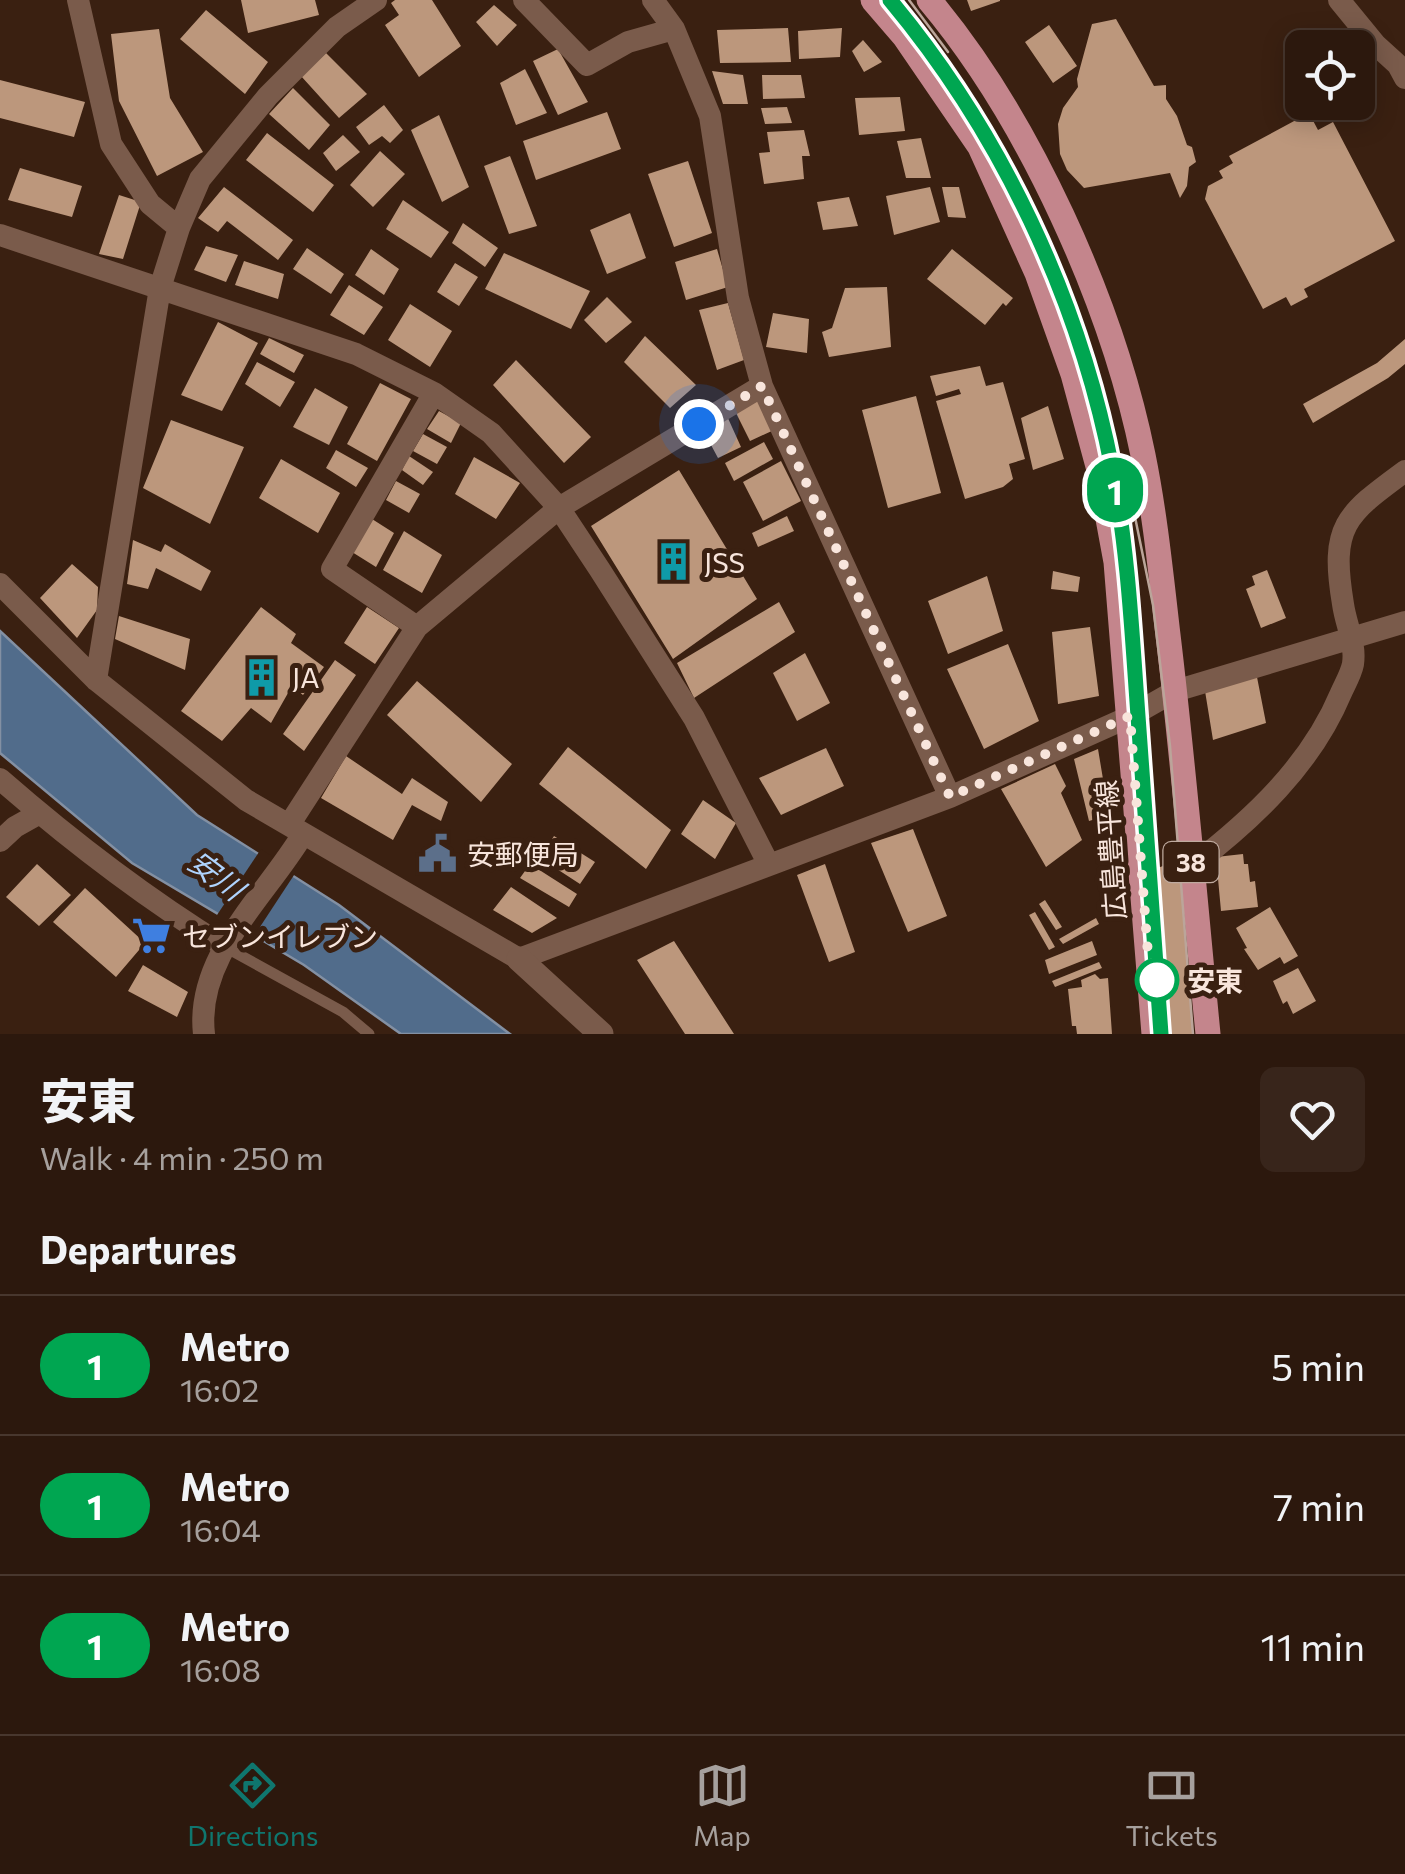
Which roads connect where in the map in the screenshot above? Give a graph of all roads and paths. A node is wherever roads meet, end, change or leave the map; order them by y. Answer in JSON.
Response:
{"nodes":[{"id":1,"x":78,"y":0,"type":"edge"},
{"id":2,"x":376,"y":0,"type":"edge"},
{"id":3,"x":524,"y":0,"type":"edge"},
{"id":4,"x":653,"y":0,"type":"edge"},
{"id":5,"x":874,"y":0,"type":"edge"},
{"id":6,"x":929,"y":0,"type":"edge"},
{"id":7,"x":1339,"y":0,"type":"edge"},
{"id":8,"x":674,"y":29,"type":"junction"},
{"id":9,"x":1405,"y":78,"type":"edge"},
{"id":10,"x":179,"y":228,"type":"junction"},
{"id":11,"x":0,"y":235,"type":"edge"},
{"id":12,"x":160,"y":288,"type":"junction"},
{"id":13,"x":762,"y":386,"type":"junction"},
{"id":14,"x":434,"y":394,"type":"junction"},
{"id":15,"x":1405,"y":471,"type":"edge"},
{"id":16,"x":559,"y":508,"type":"junction"},
{"id":17,"x":0,"y":584,"type":"edge"},
{"id":18,"x":1405,"y":622,"type":"edge"},
{"id":19,"x":417,"y":627,"type":"junction"},
{"id":20,"x":1354,"y":638,"type":"junction"},
{"id":21,"x":96,"y":680,"type":"junction"},
{"id":22,"x":1175,"y":691,"type":"junction"},
{"id":23,"x":1130,"y":716,"type":"junction"},
{"id":24,"x":0,"y":779,"type":"edge"},
{"id":25,"x":950,"y":797,"type":"junction"},
{"id":26,"x":40,"y":813,"type":"junction"},
{"id":27,"x":5,"y":829,"type":"edge"},
{"id":28,"x":297,"y":834,"type":"junction"},
{"id":29,"x":768,"y":863,"type":"junction"},
{"id":30,"x":1192,"y":866,"type":"junction"},
{"id":31,"x":230,"y":940,"type":"junction"},
{"id":32,"x":519,"y":959,"type":"junction"},
{"id":33,"x":204,"y":1034,"type":"edge"},
{"id":34,"x":369,"y":1034,"type":"edge"},
{"id":35,"x":601,"y":1034,"type":"edge"},
{"id":36,"x":1154,"y":1034,"type":"edge"},
{"id":37,"x":1208,"y":1034,"type":"edge"}],
"edges":[{"from":1,"to":10,"type":"street"},
{"from":2,"to":10,"type":"street"},
{"from":3,"to":8,"type":"street"},
{"from":4,"to":8,"type":"street"},
{"from":5,"to":23,"type":"main road","name":"広島豊平線","number":"38"},
{"from":6,"to":22,"type":"main road","number":"38"},
{"from":7,"to":9,"type":"street"},
{"from":8,"to":13,"type":"street"},
{"from":10,"to":12,"type":"street"},
{"from":11,"to":12,"type":"street"},
{"from":12,"to":14,"type":"street"},
{"from":12,"to":21,"type":"street"},
{"from":13,"to":16,"type":"street"},
{"from":13,"to":25,"type":"street"},
{"from":14,"to":16,"type":"street"},
{"from":14,"to":19,"type":"street"},
{"from":15,"to":20,"type":"street"},
{"from":16,"to":19,"type":"street"},
{"from":16,"to":29,"type":"street"},
{"from":17,"to":21,"type":"street"},
{"from":18,"to":20,"type":"street"},
{"from":19,"to":28,"type":"street"},
{"from":20,"to":22,"type":"street"},
{"from":20,"to":30,"type":"street"},
{"from":21,"to":28,"type":"street"},
{"from":22,"to":23,"type":"street"},
{"from":22,"to":30,"type":"main road","number":"38"},
{"from":23,"to":25,"type":"street"},
{"from":23,"to":36,"type":"main road","name":"広島豊平線","number":"38"},
{"from":24,"to":26,"type":"street"},
{"from":25,"to":29,"type":"street"},
{"from":26,"to":27,"type":"street"},
{"from":26,"to":31,"type":"street"},
{"from":28,"to":31,"type":"street"},
{"from":28,"to":32,"type":"street"},
{"from":29,"to":32,"type":"street"},
{"from":30,"to":37,"type":"main road","number":"38"},
{"from":31,"to":33,"type":"street"},
{"from":31,"to":34,"type":"lane"},
{"from":32,"to":35,"type":"street"}]}
